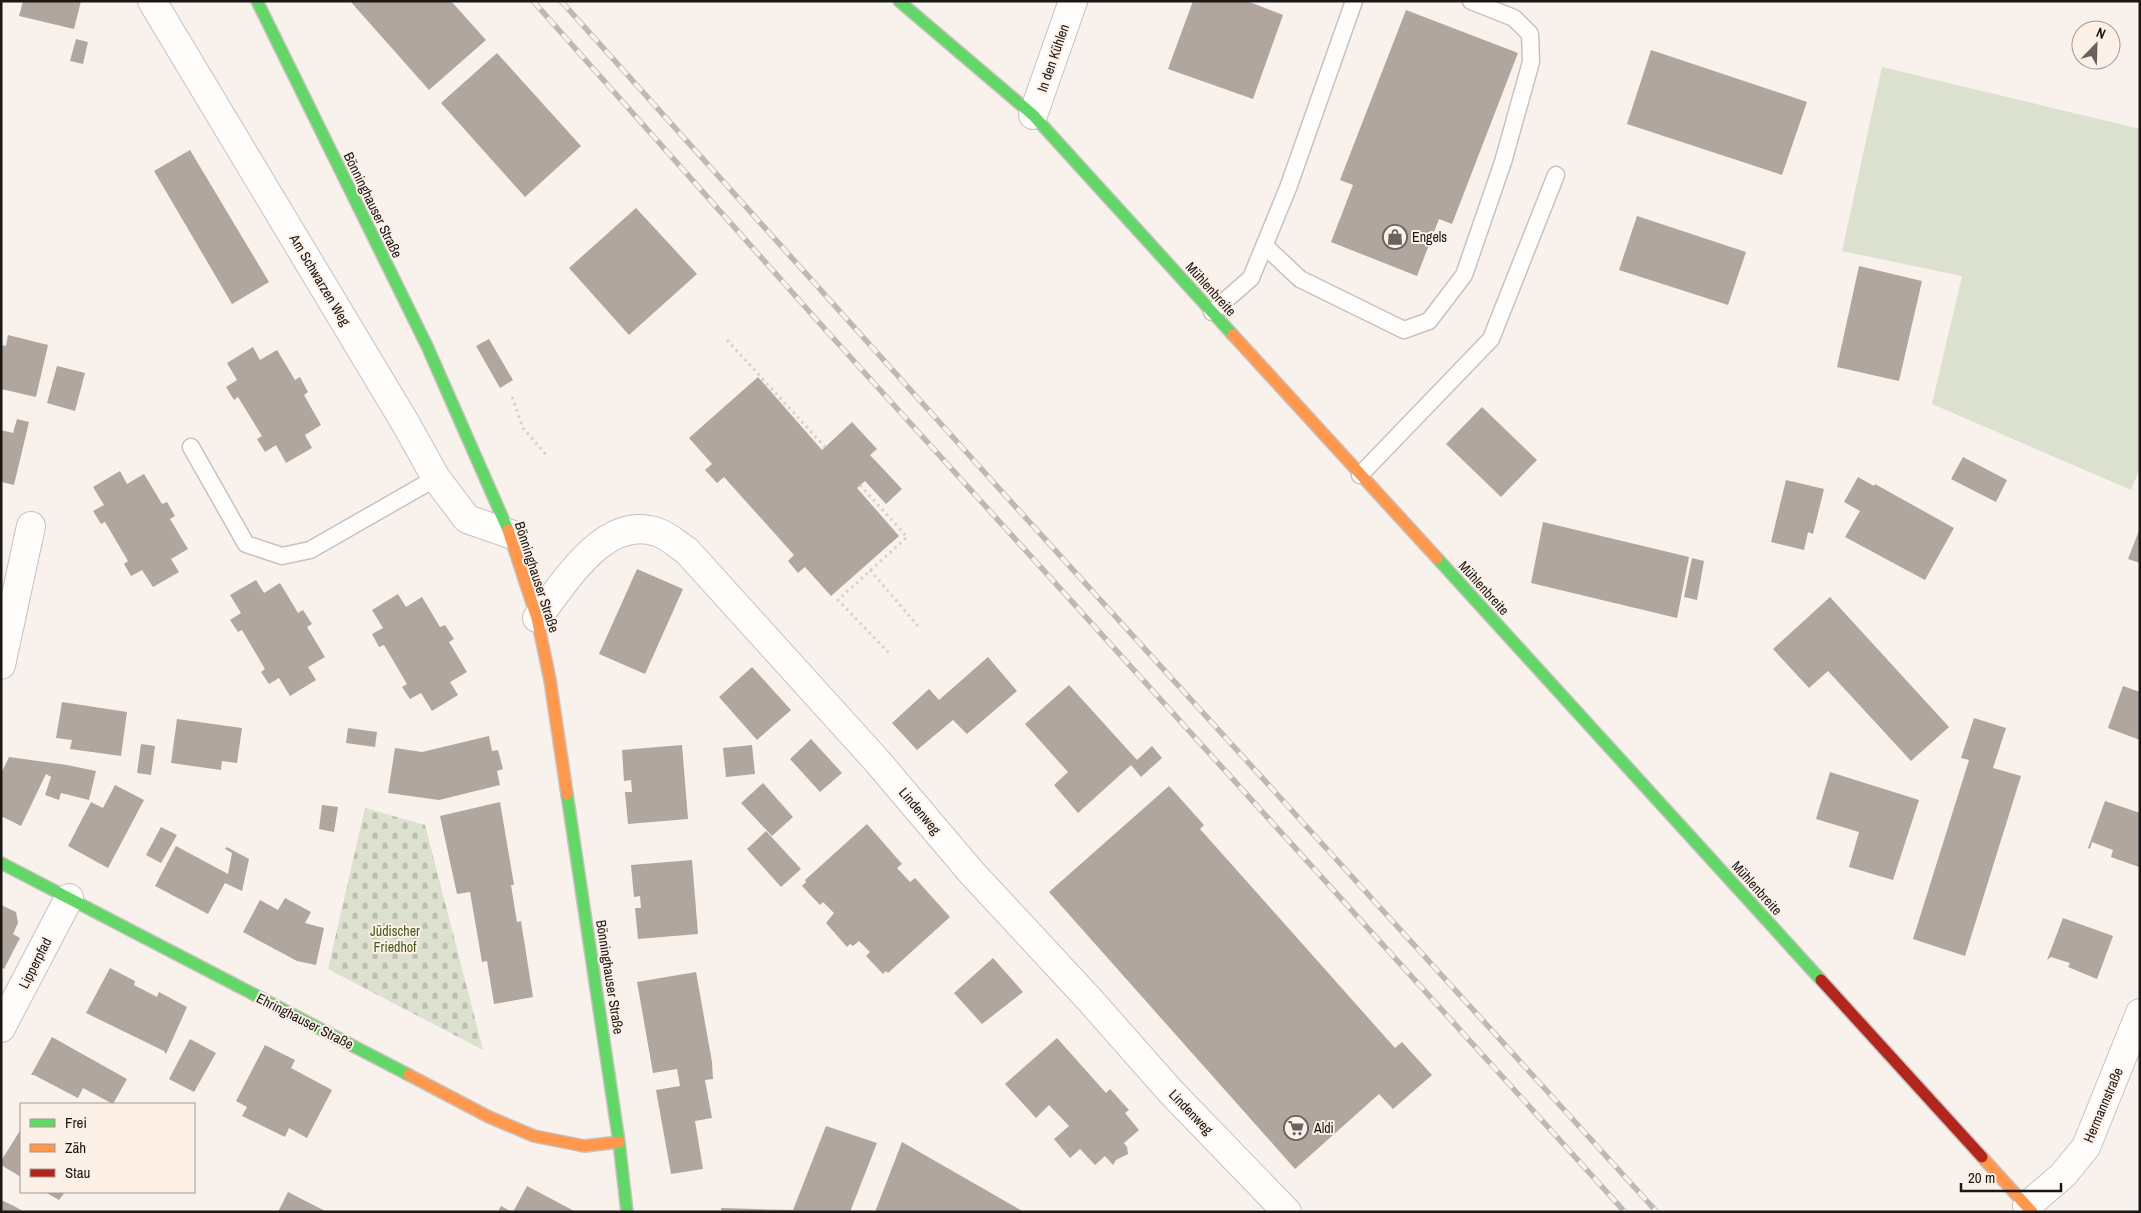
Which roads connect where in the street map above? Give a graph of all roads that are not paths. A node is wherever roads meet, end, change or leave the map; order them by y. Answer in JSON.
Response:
{"nodes":[{"id":1,"x":152,"y":1,"type":"edge"},
{"id":2,"x":257,"y":1,"type":"edge"},
{"id":3,"x":899,"y":1,"type":"edge"},
{"id":4,"x":1073,"y":1,"type":"edge"},
{"id":5,"x":1354,"y":1,"type":"edge"},
{"id":6,"x":1471,"y":1,"type":"edge"},
{"id":7,"x":1033,"y":116,"type":"junction"},
{"id":8,"x":1556,"y":175,"type":"dead end"},
{"id":9,"x":1265,"y":246,"type":"junction"},
{"id":10,"x":1212,"y":312,"type":"junction"},
{"id":11,"x":190,"y":447,"type":"dead end"},
{"id":12,"x":1360,"y":475,"type":"junction"},
{"id":13,"x":436,"y":478,"type":"junction"},
{"id":14,"x":31,"y":526,"type":"dead end"},
{"id":15,"x":510,"y":534,"type":"junction"},
{"id":16,"x":537,"y":618,"type":"junction"},
{"id":17,"x":1,"y":665,"type":"edge"},
{"id":18,"x":1,"y":863,"type":"edge"},
{"id":19,"x":69,"y":898,"type":"junction"},
{"id":20,"x":2140,"y":1013,"type":"edge"},
{"id":21,"x":1,"y":1028,"type":"edge"},
{"id":22,"x":619,"y":1142,"type":"junction"},
{"id":23,"x":2030,"y":1209,"type":"edge"},
{"id":24,"x":627,"y":1212,"type":"edge"},
{"id":25,"x":1286,"y":1212,"type":"edge"}],
"edges":[{"from":1,"to":13,"type":"street","name":"Am Schwarzen Weg"},
{"from":2,"to":15,"type":"street","name":"Bönninghauser Straße"},
{"from":3,"to":7,"type":"street","name":"Mühlenbreite"},
{"from":4,"to":7,"type":"street","name":"In den Kühlen"},
{"from":5,"to":9,"type":"lane"},
{"from":6,"to":9,"type":"lane"},
{"from":7,"to":10,"type":"street","name":"Mühlenbreite"},
{"from":8,"to":12,"type":"lane"},
{"from":9,"to":10,"type":"lane"},
{"from":10,"to":12,"type":"street","name":"Mühlenbreite"},
{"from":11,"to":13,"type":"lane"},
{"from":12,"to":23,"type":"street","name":"Mühlenbreite"},
{"from":13,"to":15,"type":"street","name":"Am Schwarzen Weg"},
{"from":14,"to":17,"type":"street"},
{"from":15,"to":16,"type":"street","name":"Bönninghauser Straße"},
{"from":16,"to":22,"type":"street","name":"Bönninghauser Straße"},
{"from":16,"to":25,"type":"street","name":"Lindenweg"},
{"from":18,"to":19,"type":"street","name":"Ehringhauser Straße"},
{"from":19,"to":21,"type":"street","name":"Lipperpfad"},
{"from":19,"to":22,"type":"street","name":"Ehringhauser Straße"},
{"from":20,"to":23,"type":"street","name":"Hermannstraße"},
{"from":22,"to":24,"type":"street","name":"Bönninghauser Straße"}]}
